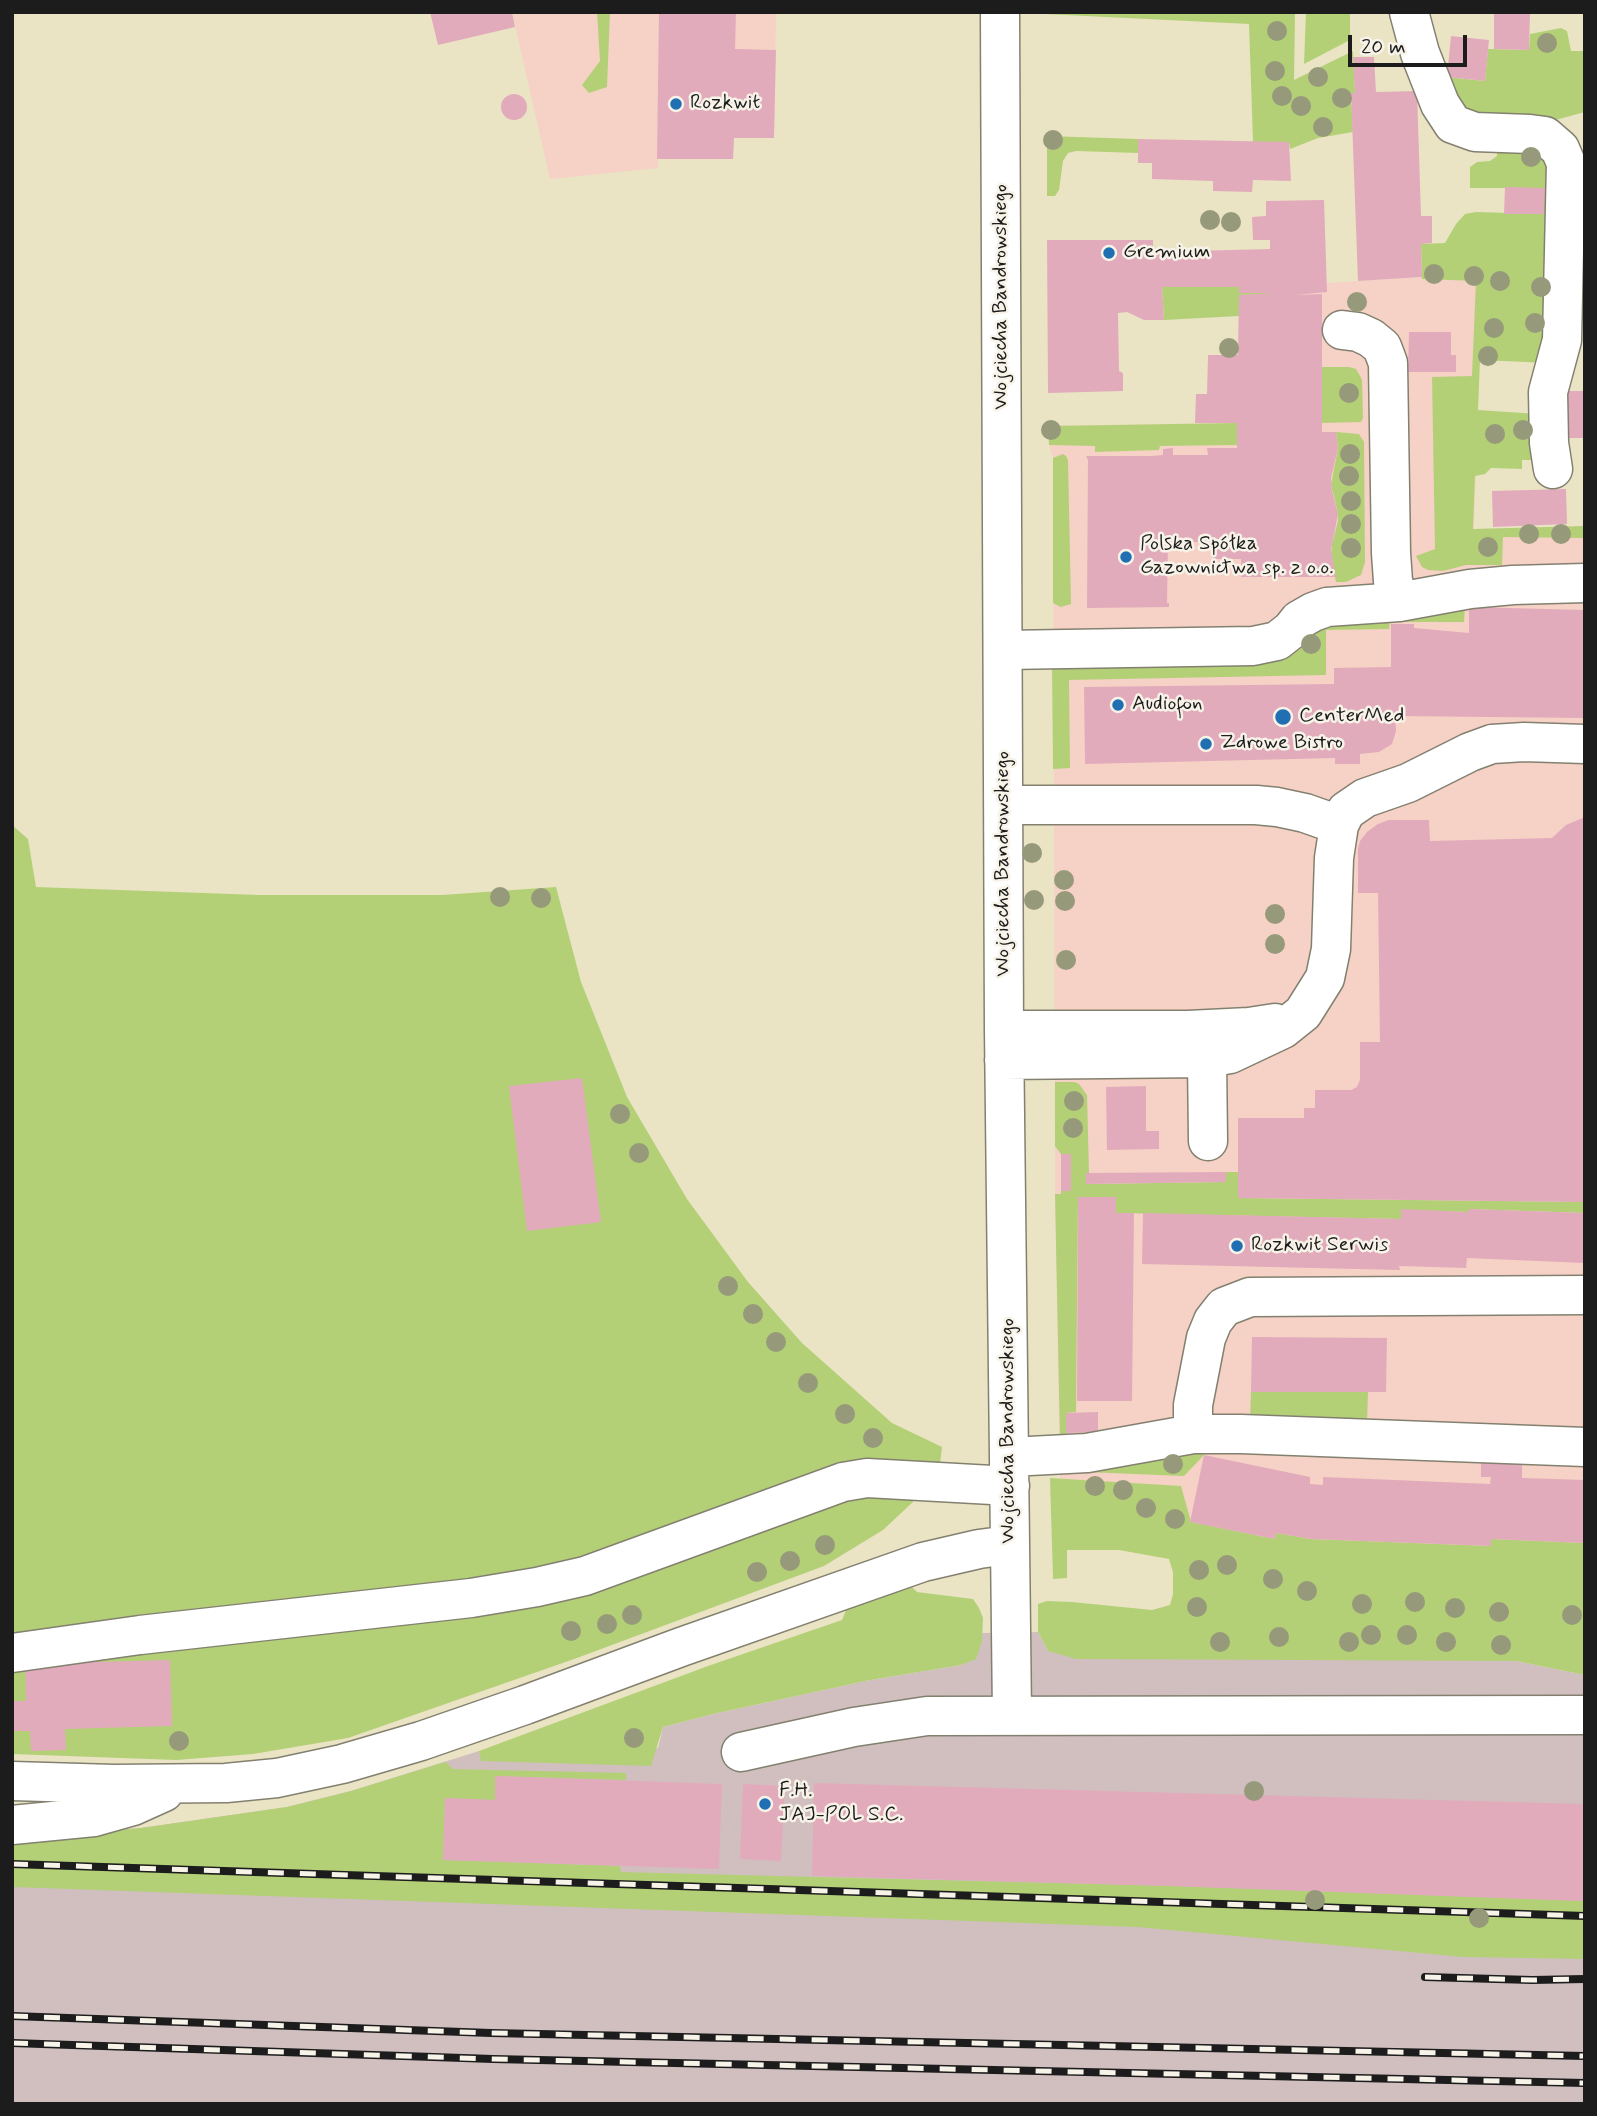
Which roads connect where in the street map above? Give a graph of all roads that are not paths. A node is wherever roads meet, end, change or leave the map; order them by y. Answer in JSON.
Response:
{"nodes":[{"id":1,"x":1000,"y":12,"type":"edge"},
{"id":2,"x":1409,"y":12,"type":"edge"},
{"id":3,"x":1342,"y":330,"type":"dead end"},
{"id":4,"x":1553,"y":470,"type":"dead end"},
{"id":5,"x":1585,"y":583,"type":"edge"},
{"id":6,"x":1399,"y":602,"type":"junction"},
{"id":7,"x":1004,"y":650,"type":"junction"},
{"id":8,"x":1585,"y":744,"type":"edge"},
{"id":9,"x":1004,"y":805,"type":"junction"},
{"id":10,"x":1339,"y":825,"type":"junction"},
{"id":11,"x":1303,"y":1013,"type":"junction"},
{"id":12,"x":1004,"y":1045,"type":"junction"},
{"id":13,"x":1208,"y":1058,"type":"junction"},
{"id":14,"x":1208,"y":1141,"type":"dead end"},
{"id":15,"x":1585,"y":1295,"type":"edge"},
{"id":16,"x":1193,"y":1434,"type":"junction"},
{"id":17,"x":1585,"y":1447,"type":"edge"},
{"id":18,"x":1010,"y":1471,"type":"junction"},
{"id":19,"x":1009,"y":1545,"type":"junction"},
{"id":20,"x":12,"y":1653,"type":"edge"},
{"id":21,"x":1012,"y":1715,"type":"junction"},
{"id":22,"x":1585,"y":1715,"type":"edge"},
{"id":23,"x":741,"y":1752,"type":"dead end"},
{"id":24,"x":12,"y":1781,"type":"edge"},
{"id":25,"x":185,"y":1783,"type":"junction"},
{"id":26,"x":12,"y":1825,"type":"edge"}],
"edges":[{"from":1,"to":7,"type":"street","name":"Wojciecha Bandrowskiego"},
{"from":2,"to":4,"type":"street"},
{"from":3,"to":6,"type":"street"},
{"from":5,"to":6,"type":"street"},
{"from":6,"to":7,"type":"street"},
{"from":7,"to":9,"type":"street","name":"Wojciecha Bandrowskiego"},
{"from":8,"to":10,"type":"street"},
{"from":9,"to":10,"type":"street"},
{"from":9,"to":12,"type":"street","name":"Wojciecha Bandrowskiego"},
{"from":10,"to":11,"type":"street"},
{"from":11,"to":12,"type":"street"},
{"from":11,"to":13,"type":"street"},
{"from":12,"to":13,"type":"street"},
{"from":12,"to":18,"type":"street","name":"Wojciecha Bandrowskiego"},
{"from":13,"to":14,"type":"street"},
{"from":15,"to":16,"type":"street"},
{"from":16,"to":17,"type":"street"},
{"from":16,"to":18,"type":"street"},
{"from":18,"to":19,"type":"street","name":"Wojciecha Bandrowskiego"},
{"from":18,"to":20,"type":"street"},
{"from":19,"to":21,"type":"street","name":"Wojciecha Bandrowskiego"},
{"from":19,"to":25,"type":"street"},
{"from":21,"to":22,"type":"street"},
{"from":21,"to":23,"type":"street"},
{"from":24,"to":25,"type":"street"},
{"from":25,"to":26,"type":"street"}]}
